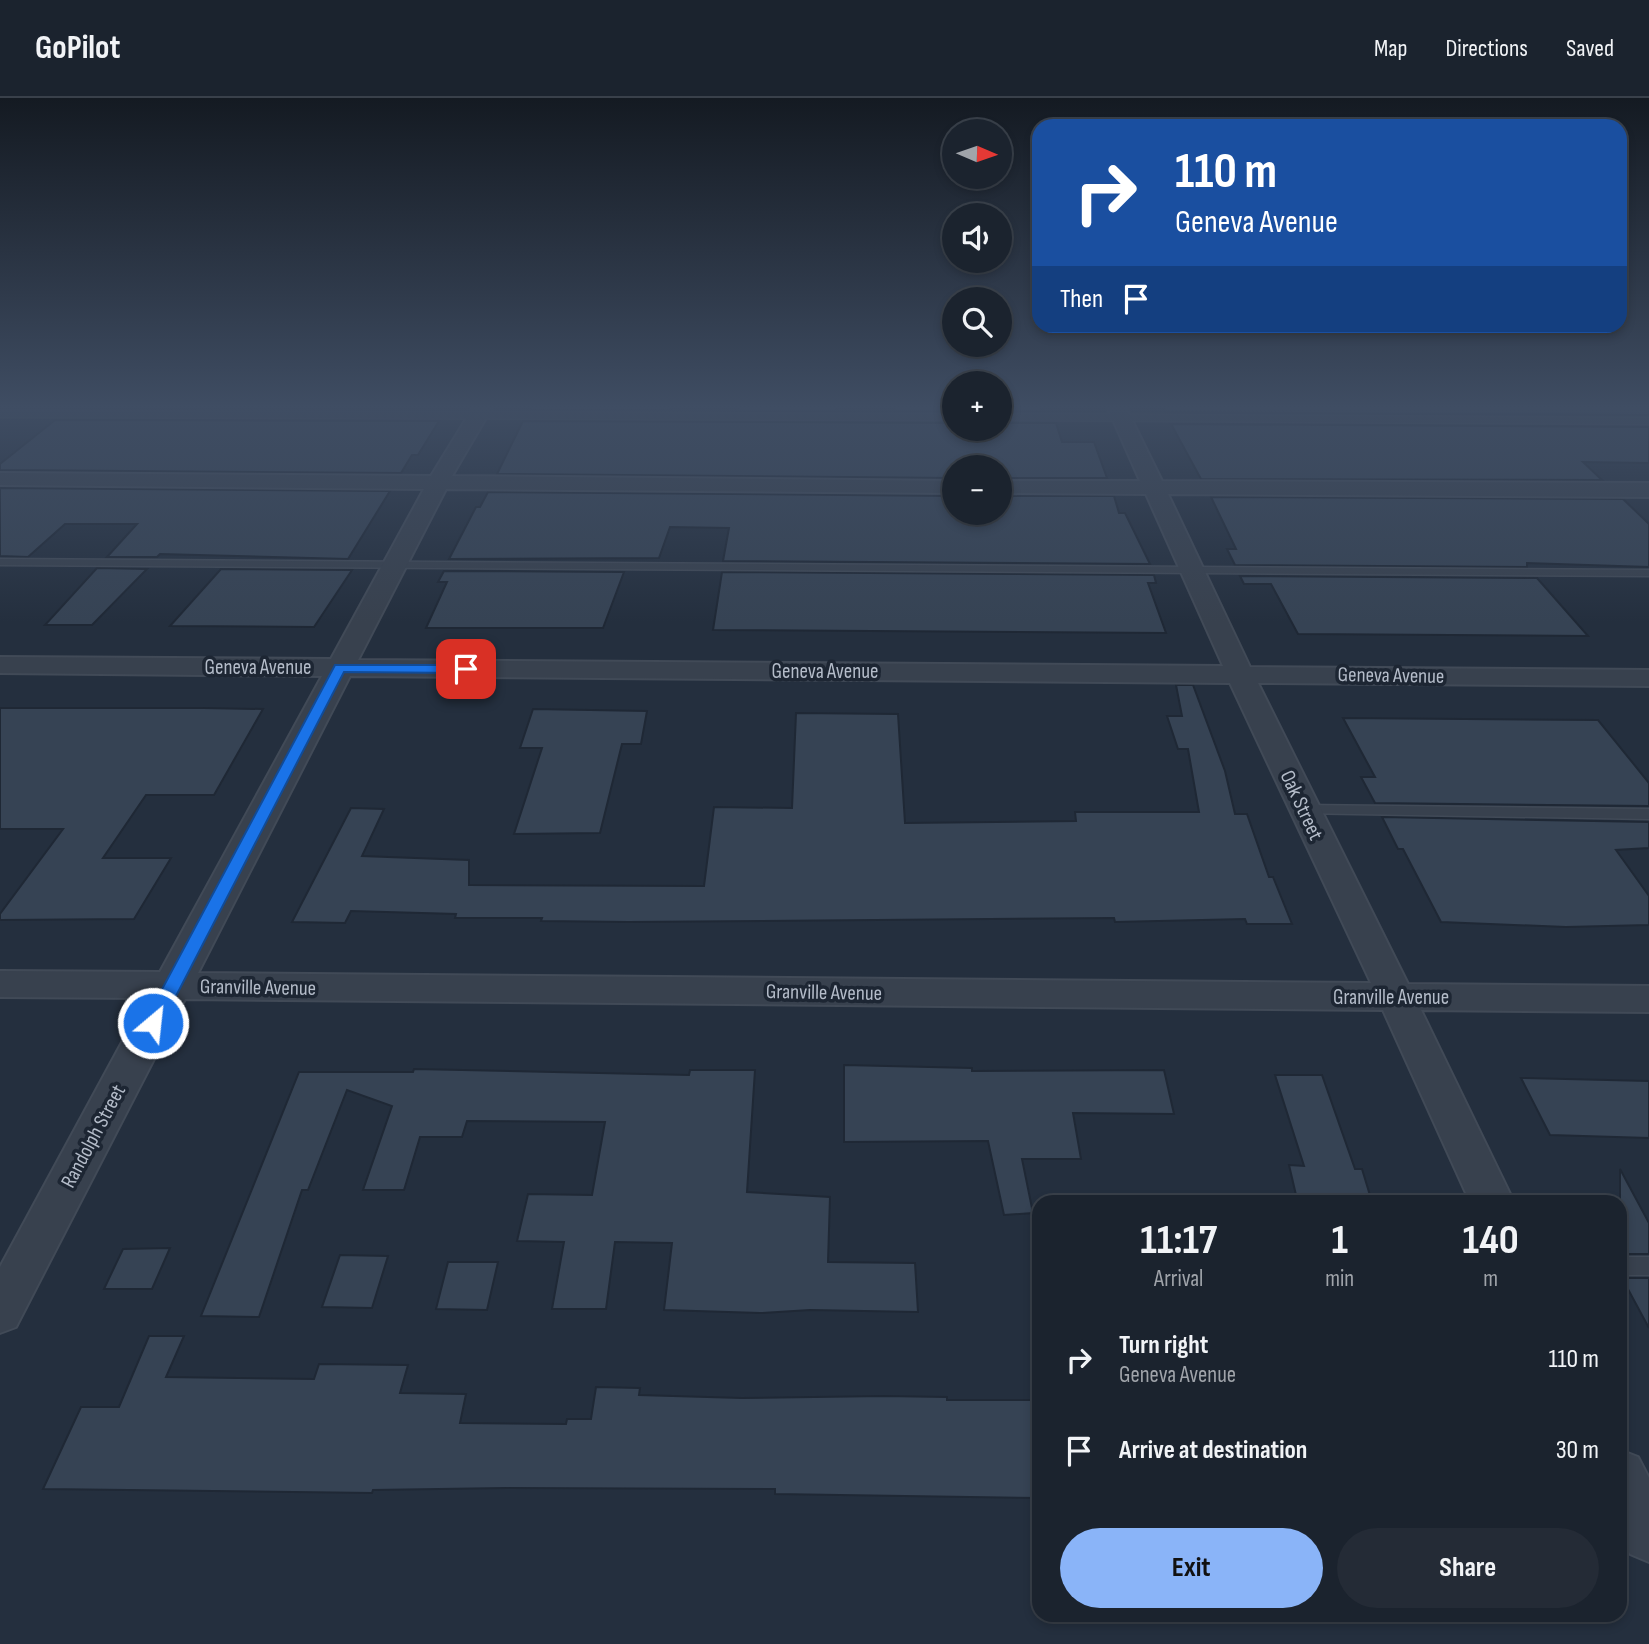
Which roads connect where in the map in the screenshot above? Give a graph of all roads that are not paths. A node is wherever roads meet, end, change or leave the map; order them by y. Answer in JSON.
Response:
{"nodes":[{"id":1,"x":441,"y":478,"type":"edge"},
{"id":2,"x":1149,"y":478,"type":"edge"},
{"id":3,"x":0,"y":479,"type":"edge"},
{"id":4,"x":439,"y":481,"type":"junction"},
{"id":5,"x":942,"y":487,"type":"edge"},
{"id":6,"x":1012,"y":487,"type":"edge"},
{"id":7,"x":1154,"y":489,"type":"junction"},
{"id":8,"x":1649,"y":490,"type":"edge"},
{"id":9,"x":0,"y":562,"type":"edge"},
{"id":10,"x":394,"y":565,"type":"junction"},
{"id":11,"x":1194,"y":569,"type":"junction"},
{"id":12,"x":1649,"y":573,"type":"edge"},
{"id":13,"x":0,"y":666,"type":"edge"},
{"id":14,"x":340,"y":668,"type":"junction"},
{"id":15,"x":1242,"y":674,"type":"junction"},
{"id":16,"x":1649,"y":678,"type":"edge"},
{"id":17,"x":1303,"y":810,"type":"junction"},
{"id":18,"x":1649,"y":814,"type":"edge"},
{"id":19,"x":0,"y":984,"type":"edge"},
{"id":20,"x":172,"y":985,"type":"junction"},
{"id":21,"x":1396,"y":997,"type":"junction"},
{"id":22,"x":1649,"y":999,"type":"edge"},
{"id":23,"x":1489,"y":1195,"type":"edge"},
{"id":24,"x":1627,"y":1266,"type":"edge"},
{"id":25,"x":1649,"y":1266,"type":"edge"},
{"id":26,"x":0,"y":1312,"type":"edge"},
{"id":27,"x":1627,"y":1489,"type":"edge"},
{"id":28,"x":1649,"y":1535,"type":"edge"}],
"edges":[{"from":1,"to":4,"type":"street","name":"Randolph Street"},
{"from":2,"to":7,"type":"street","name":"Oak Street"},
{"from":3,"to":4,"type":"street"},
{"from":4,"to":5,"type":"street"},
{"from":4,"to":10,"type":"street","name":"Randolph Street"},
{"from":6,"to":7,"type":"street"},
{"from":7,"to":8,"type":"street"},
{"from":7,"to":11,"type":"street","name":"Oak Street"},
{"from":9,"to":10,"type":"lane"},
{"from":10,"to":11,"type":"lane"},
{"from":10,"to":14,"type":"street","name":"Randolph Street"},
{"from":11,"to":12,"type":"lane"},
{"from":11,"to":15,"type":"street","name":"Oak Street"},
{"from":13,"to":14,"type":"street","name":"Geneva Avenue"},
{"from":14,"to":15,"type":"street","name":"Geneva Avenue"},
{"from":14,"to":20,"type":"street","name":"Randolph Street"},
{"from":15,"to":16,"type":"street","name":"Geneva Avenue"},
{"from":15,"to":17,"type":"street","name":"Oak Street"},
{"from":17,"to":18,"type":"lane"},
{"from":17,"to":21,"type":"street","name":"Oak Street"},
{"from":19,"to":20,"type":"street","name":"Granville Avenue"},
{"from":20,"to":21,"type":"street","name":"Granville Avenue"},
{"from":20,"to":26,"type":"street","name":"Randolph Street"},
{"from":21,"to":22,"type":"street","name":"Granville Avenue"},
{"from":21,"to":23,"type":"street","name":"Oak Street"},
{"from":24,"to":25,"type":"lane"},
{"from":27,"to":28,"type":"street"}]}
